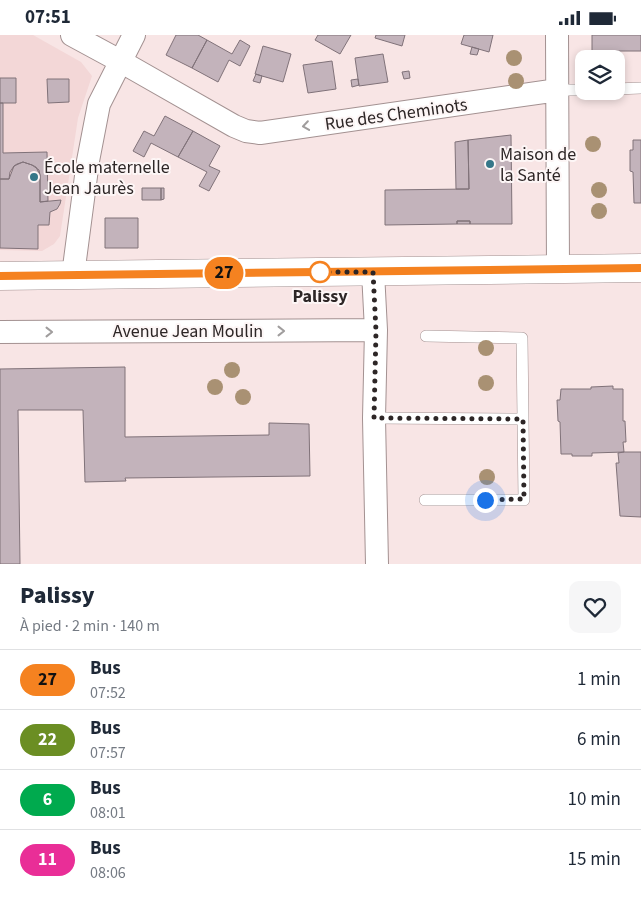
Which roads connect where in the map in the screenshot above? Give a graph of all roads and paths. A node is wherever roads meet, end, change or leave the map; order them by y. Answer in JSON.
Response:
{"nodes":[{"id":1,"x":72,"y":35,"type":"edge"},
{"id":2,"x":134,"y":35,"type":"edge"},
{"id":3,"x":557,"y":35,"type":"edge"},
{"id":4,"x":120,"y":61,"type":"junction"},
{"id":5,"x":641,"y":88,"type":"edge"},
{"id":6,"x":625,"y":89,"type":"edge"},
{"id":7,"x":558,"y":90,"type":"junction"},
{"id":8,"x":575,"y":90,"type":"edge"},
{"id":9,"x":641,"y":268,"type":"edge"},
{"id":10,"x":558,"y":269,"type":"junction"},
{"id":11,"x":373,"y":272,"type":"junction"},
{"id":12,"x":73,"y":275,"type":"junction"},
{"id":13,"x":0,"y":276,"type":"edge"},
{"id":14,"x":376,"y":331,"type":"junction"},
{"id":15,"x":0,"y":332,"type":"edge"},
{"id":16,"x":426,"y":336,"type":"dead end"},
{"id":17,"x":374,"y":418,"type":"junction"},
{"id":18,"x":523,"y":419,"type":"junction"},
{"id":19,"x":425,"y":500,"type":"dead end"},
{"id":20,"x":376,"y":564,"type":"edge"}],
"edges":[{"from":1,"to":4,"type":"street","name":"Rue des Cheminots"},
{"from":2,"to":4,"type":"street"},
{"from":3,"to":7,"type":"street"},
{"from":7,"to":4,"type":"street","name":"Rue des Cheminots","one_way":true},
{"from":4,"to":12,"type":"street"},
{"from":5,"to":6,"type":"lane"},
{"from":7,"to":8,"type":"lane"},
{"from":7,"to":10,"type":"street"},
{"from":9,"to":10,"type":"street"},
{"from":10,"to":11,"type":"street"},
{"from":11,"to":12,"type":"street"},
{"from":11,"to":14,"type":"street"},
{"from":12,"to":13,"type":"street"},
{"from":15,"to":14,"type":"street","name":"Avenue Jean Moulin","one_way":true},
{"from":14,"to":17,"type":"street"},
{"from":16,"to":18,"type":"lane"},
{"from":17,"to":18,"type":"lane"},
{"from":17,"to":20,"type":"street"},
{"from":18,"to":19,"type":"lane"}]}
